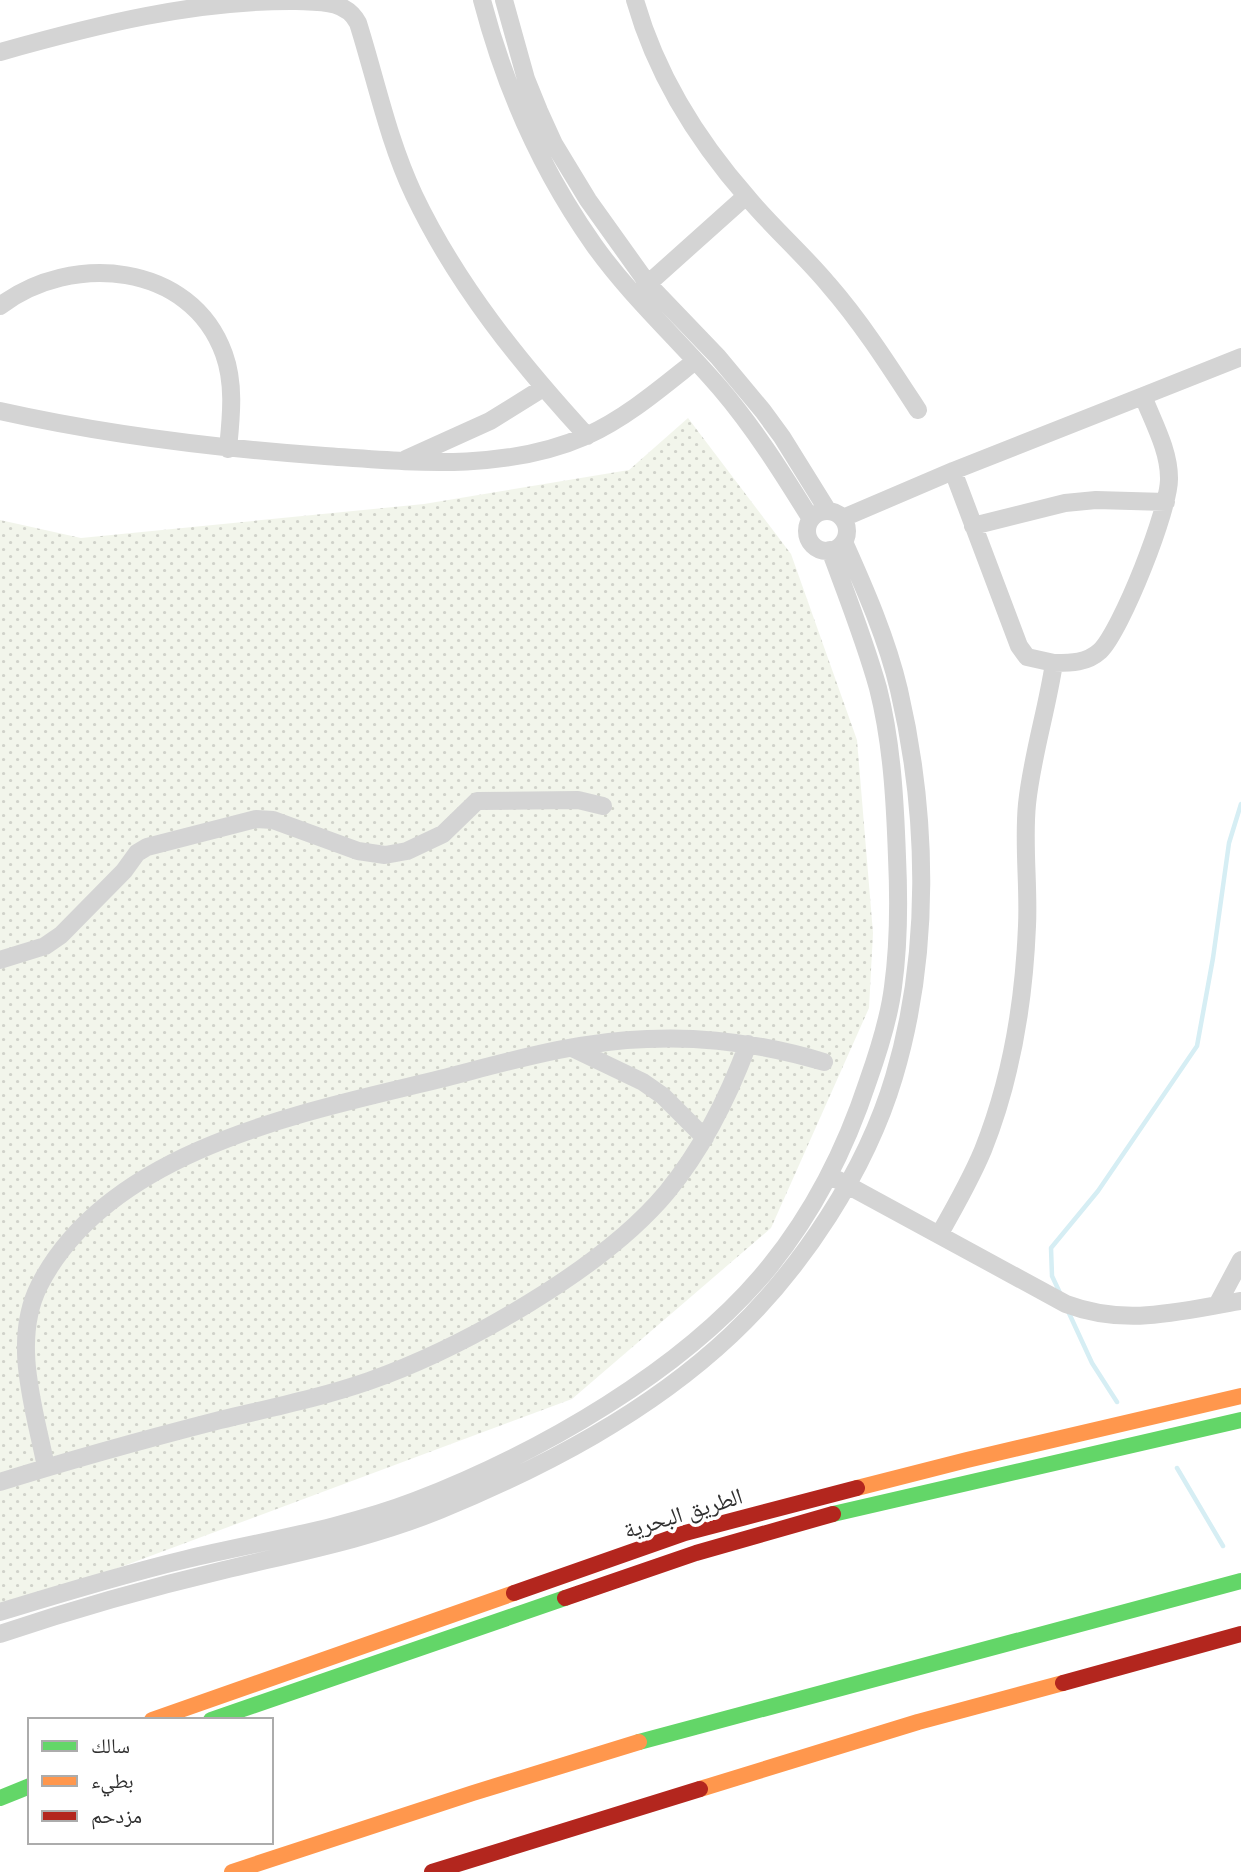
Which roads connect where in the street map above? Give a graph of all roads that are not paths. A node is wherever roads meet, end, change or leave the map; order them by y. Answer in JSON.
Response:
{"nodes":[{"id":1,"x":482,"y":0,"type":"edge"},
{"id":2,"x":504,"y":0,"type":"edge"},
{"id":3,"x":635,"y":0,"type":"edge"},
{"id":4,"x":0,"y":52,"type":"edge"},
{"id":5,"x":746,"y":196,"type":"junction"},
{"id":6,"x":642,"y":290,"type":"junction"},
{"id":7,"x":0,"y":306,"type":"edge"},
{"id":8,"x":1241,"y":357,"type":"edge"},
{"id":9,"x":695,"y":361,"type":"junction"},
{"id":10,"x":543,"y":388,"type":"junction"},
{"id":11,"x":1143,"y":396,"type":"junction"},
{"id":12,"x":918,"y":410,"type":"dead end"},
{"id":13,"x":0,"y":411,"type":"edge"},
{"id":14,"x":587,"y":436,"type":"junction"},
{"id":15,"x":228,"y":449,"type":"junction"},
{"id":16,"x":400,"y":461,"type":"junction"},
{"id":17,"x":953,"y":471,"type":"junction"},
{"id":18,"x":1166,"y":502,"type":"junction"},
{"id":19,"x":827,"y":516,"type":"junction"},
{"id":20,"x":973,"y":526,"type":"junction"},
{"id":21,"x":837,"y":546,"type":"junction"},
{"id":22,"x":1054,"y":663,"type":"junction"},
{"id":23,"x":603,"y":806,"type":"dead end"},
{"id":24,"x":0,"y":960,"type":"edge"},
{"id":25,"x":748,"y":1044,"type":"junction"},
{"id":26,"x":572,"y":1048,"type":"junction"},
{"id":27,"x":824,"y":1062,"type":"dead end"},
{"id":28,"x":705,"y":1138,"type":"junction"},
{"id":29,"x":838,"y":1180,"type":"junction"},
{"id":30,"x":939,"y":1235,"type":"junction"},
{"id":31,"x":1241,"y":1260,"type":"edge"},
{"id":32,"x":1241,"y":1301,"type":"edge"},
{"id":33,"x":1217,"y":1305,"type":"junction"},
{"id":34,"x":1241,"y":1396,"type":"edge"},
{"id":35,"x":1241,"y":1420,"type":"edge"},
{"id":36,"x":46,"y":1467,"type":"junction"},
{"id":37,"x":0,"y":1482,"type":"edge"},
{"id":38,"x":1241,"y":1581,"type":"edge"},
{"id":39,"x":0,"y":1612,"type":"edge"},
{"id":40,"x":0,"y":1634,"type":"edge"},
{"id":41,"x":1241,"y":1634,"type":"edge"},
{"id":42,"x":158,"y":1718,"type":"edge"},
{"id":43,"x":217,"y":1718,"type":"edge"},
{"id":44,"x":28,"y":1787,"type":"edge"},
{"id":45,"x":0,"y":1798,"type":"edge"},
{"id":46,"x":232,"y":1872,"type":"edge"},
{"id":47,"x":432,"y":1872,"type":"edge"}],
"edges":[{"from":1,"to":6,"type":"street"},
{"from":2,"to":6,"type":"street"},
{"from":3,"to":5,"type":"street"},
{"from":4,"to":10,"type":"street"},
{"from":5,"to":6,"type":"street"},
{"from":5,"to":12,"type":"street"},
{"from":6,"to":9,"type":"street"},
{"from":6,"to":19,"type":"street"},
{"from":7,"to":15,"type":"street"},
{"from":8,"to":11,"type":"street"},
{"from":9,"to":14,"type":"street"},
{"from":9,"to":19,"type":"street"},
{"from":10,"to":14,"type":"street"},
{"from":10,"to":16,"type":"street"},
{"from":11,"to":17,"type":"street"},
{"from":11,"to":18,"type":"street"},
{"from":13,"to":15,"type":"street"},
{"from":14,"to":16,"type":"street"},
{"from":15,"to":16,"type":"street"},
{"from":17,"to":19,"type":"street"},
{"from":17,"to":20,"type":"street"},
{"from":18,"to":20,"type":"street"},
{"from":18,"to":22,"type":"street"},
{"from":19,"to":21,"type":"street"},
{"from":19,"to":21,"type":"street"},
{"from":20,"to":22,"type":"street"},
{"from":21,"to":29,"type":"street"},
{"from":21,"to":29,"type":"street"},
{"from":22,"to":30,"type":"street"},
{"from":23,"to":24,"type":"street"},
{"from":25,"to":26,"type":"street"},
{"from":25,"to":27,"type":"street"},
{"from":25,"to":28,"type":"street"},
{"from":26,"to":28,"type":"street"},
{"from":26,"to":36,"type":"street"},
{"from":28,"to":36,"type":"street"},
{"from":29,"to":30,"type":"street"},
{"from":29,"to":39,"type":"street"},
{"from":29,"to":40,"type":"street"},
{"from":30,"to":33,"type":"street"},
{"from":31,"to":33,"type":"street"},
{"from":32,"to":33,"type":"street"},
{"from":34,"to":42,"type":"main road","name":"الطريق البحرية"},
{"from":35,"to":43,"type":"main road","name":"الطريق البحرية"},
{"from":36,"to":37,"type":"street"},
{"from":38,"to":46,"type":"main road"},
{"from":41,"to":47,"type":"main road"},
{"from":44,"to":45,"type":"main road"}]}
